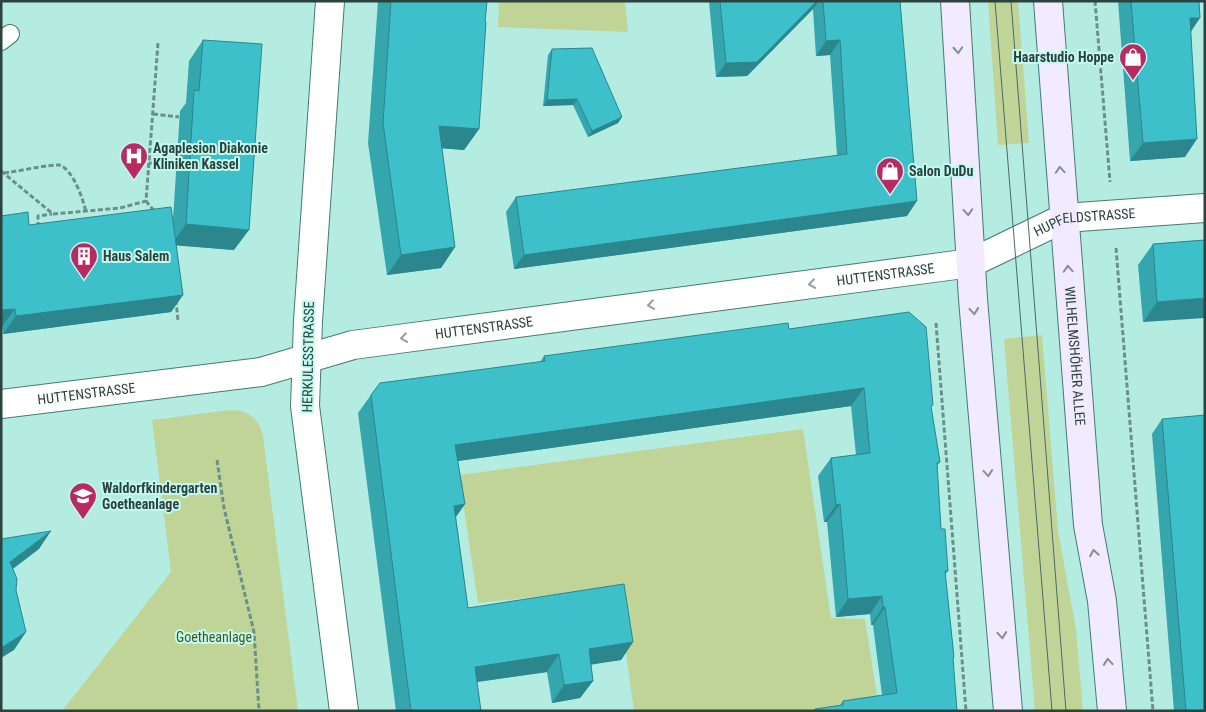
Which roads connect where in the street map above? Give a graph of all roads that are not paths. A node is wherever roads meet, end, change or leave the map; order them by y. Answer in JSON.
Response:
{"nodes":[{"id":1,"x":330,"y":1,"type":"edge"},
{"id":2,"x":955,"y":1,"type":"edge"},
{"id":3,"x":1048,"y":1,"type":"edge"},
{"id":4,"x":1205,"y":208,"type":"edge"},
{"id":5,"x":1064,"y":218,"type":"junction"},
{"id":6,"x":971,"y":263,"type":"junction"},
{"id":7,"x":306,"y":358,"type":"junction"},
{"id":8,"x":1,"y":404,"type":"edge"},
{"id":9,"x":344,"y":711,"type":"edge"},
{"id":10,"x":1008,"y":711,"type":"edge"},
{"id":11,"x":1112,"y":711,"type":"edge"}],
"edges":[{"from":1,"to":7,"type":"street","name":"HERKULESSTRASSE"},
{"from":2,"to":6,"type":"main road","one_way":true},
{"from":5,"to":3,"type":"main road","name":"WILHELMSHÖHER ALLEE","one_way":true},
{"from":4,"to":5,"type":"street","name":"HUPFELDSTRASSE"},
{"from":5,"to":6,"type":"street","name":"HUPFELDSTRASSE"},
{"from":11,"to":5,"type":"main road","name":"WILHELMSHÖHER ALLEE","one_way":true},
{"from":6,"to":7,"type":"street","name":"HUTTENSTRASSE","one_way":true},
{"from":6,"to":10,"type":"main road","one_way":true},
{"from":7,"to":8,"type":"street","name":"HUTTENSTRASSE"},
{"from":7,"to":9,"type":"street","name":"HERKULESSTRASSE"}]}
